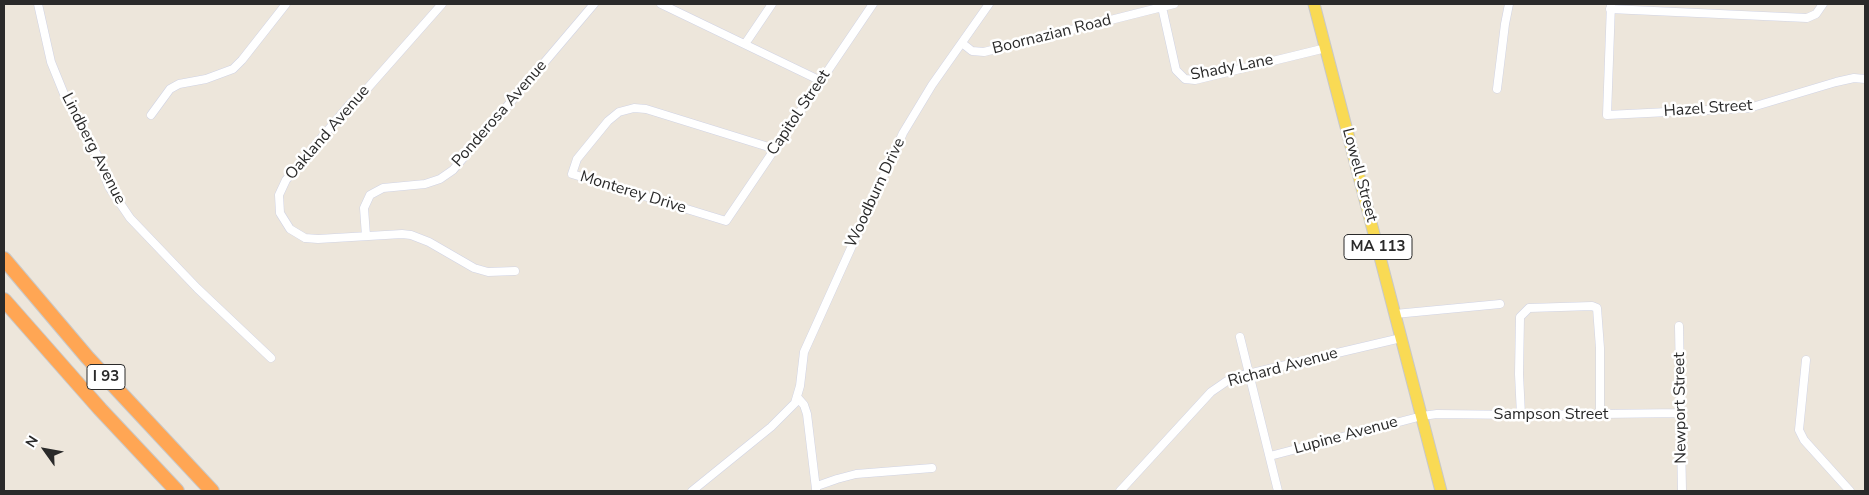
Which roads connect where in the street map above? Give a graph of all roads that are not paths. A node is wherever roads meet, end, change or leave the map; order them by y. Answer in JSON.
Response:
{"nodes":[{"id":1,"x":38,"y":4,"type":"edge"},
{"id":2,"x":286,"y":4,"type":"edge"},
{"id":3,"x":442,"y":4,"type":"edge"},
{"id":4,"x":594,"y":4,"type":"edge"},
{"id":5,"x":661,"y":4,"type":"edge"},
{"id":6,"x":772,"y":4,"type":"edge"},
{"id":7,"x":874,"y":4,"type":"edge"},
{"id":8,"x":989,"y":4,"type":"edge"},
{"id":9,"x":1174,"y":4,"type":"edge"},
{"id":10,"x":1314,"y":4,"type":"edge"},
{"id":11,"x":1509,"y":4,"type":"edge"},
{"id":12,"x":1823,"y":4,"type":"edge"},
{"id":13,"x":1610,"y":6,"type":"edge"},
{"id":14,"x":1162,"y":7,"type":"junction"},
{"id":15,"x":962,"y":43,"type":"junction"},
{"id":16,"x":745,"y":44,"type":"junction"},
{"id":17,"x":1326,"y":48,"type":"junction"},
{"id":18,"x":1865,"y":79,"type":"edge"},
{"id":19,"x":821,"y":81,"type":"junction"},
{"id":20,"x":1497,"y":89,"type":"dead end"},
{"id":21,"x":151,"y":116,"type":"dead end"},
{"id":22,"x":775,"y":149,"type":"junction"},
{"id":23,"x":726,"y":222,"type":"joint"},
{"id":24,"x":366,"y":236,"type":"junction"},
{"id":25,"x":4,"y":259,"type":"edge"},
{"id":26,"x":514,"y":271,"type":"dead end"},
{"id":27,"x":4,"y":300,"type":"edge"},
{"id":28,"x":1500,"y":304,"type":"dead end"},
{"id":29,"x":1395,"y":314,"type":"junction"},
{"id":30,"x":1680,"y":326,"type":"dead end"},
{"id":31,"x":1240,"y":337,"type":"dead end"},
{"id":32,"x":1401,"y":338,"type":"junction"},
{"id":33,"x":271,"y":358,"type":"dead end"},
{"id":34,"x":1806,"y":360,"type":"dead end"},
{"id":35,"x":1249,"y":374,"type":"junction"},
{"id":36,"x":797,"y":398,"type":"junction"},
{"id":37,"x":1681,"y":413,"type":"junction"},
{"id":38,"x":1600,"y":414,"type":"junction"},
{"id":39,"x":1521,"y":415,"type":"junction"},
{"id":40,"x":1422,"y":416,"type":"junction"},
{"id":41,"x":1270,"y":456,"type":"junction"},
{"id":42,"x":932,"y":468,"type":"dead end"},
{"id":43,"x":817,"y":489,"type":"edge"},
{"id":44,"x":177,"y":491,"type":"edge"},
{"id":45,"x":212,"y":491,"type":"edge"},
{"id":46,"x":692,"y":491,"type":"edge"},
{"id":47,"x":1120,"y":491,"type":"edge"},
{"id":48,"x":1278,"y":491,"type":"edge"},
{"id":49,"x":1441,"y":491,"type":"edge"},
{"id":50,"x":1682,"y":491,"type":"edge"},
{"id":51,"x":1850,"y":491,"type":"edge"}],
"edges":[{"from":1,"to":33,"type":"street","name":"Lindberg Avenue"},
{"from":2,"to":21,"type":"street"},
{"from":3,"to":24,"type":"street","name":"Oakland Avenue"},
{"from":4,"to":24,"type":"street","name":"Ponderosa Avenue"},
{"from":5,"to":16,"type":"street"},
{"from":6,"to":16,"type":"street"},
{"from":7,"to":19,"type":"street","name":"Capitol Street"},
{"from":8,"to":15,"type":"street","name":"Woodburn Drive"},
{"from":9,"to":14,"type":"street","name":"Boornazian Road"},
{"from":10,"to":17,"type":"main road","name":"Lowell Street","number":"MA 113"},
{"from":11,"to":20,"type":"street"},
{"from":12,"to":13,"type":"street"},
{"from":13,"to":18,"type":"street","name":"Hazel Street"},
{"from":14,"to":15,"type":"street","name":"Boornazian Road"},
{"from":14,"to":17,"type":"street","name":"Shady Lane"},
{"from":15,"to":36,"type":"street","name":"Woodburn Drive"},
{"from":16,"to":19,"type":"street"},
{"from":17,"to":29,"type":"main road","name":"Lowell Street","number":"MA 113"},
{"from":19,"to":22,"type":"street","name":"Capitol Street"},
{"from":22,"to":23,"type":"street","name":"Capitol Street"},
{"from":22,"to":23,"type":"street","name":"Monterey Drive"},
{"from":24,"to":26,"type":"street","name":"Oakland Avenue"},
{"from":25,"to":45,"type":"highway","number":"I 93"},
{"from":27,"to":44,"type":"highway","number":"I 93"},
{"from":28,"to":29,"type":"street"},
{"from":29,"to":32,"type":"main road","name":"Lowell Street","number":"MA 113"},
{"from":30,"to":37,"type":"street","name":"Newport Street"},
{"from":31,"to":35,"type":"street"},
{"from":32,"to":35,"type":"street","name":"Richard Avenue"},
{"from":32,"to":40,"type":"main road","name":"Lowell Street","number":"MA 113"},
{"from":34,"to":51,"type":"street"},
{"from":35,"to":41,"type":"street"},
{"from":35,"to":47,"type":"street","name":"Richard Avenue"},
{"from":36,"to":43,"type":"street"},
{"from":36,"to":46,"type":"street","name":"Woodburn Drive"},
{"from":37,"to":38,"type":"street","name":"Sampson Street"},
{"from":37,"to":50,"type":"street","name":"Newport Street"},
{"from":38,"to":39,"type":"street","name":"Sampson Street"},
{"from":38,"to":39,"type":"street"},
{"from":39,"to":40,"type":"street","name":"Sampson Street"},
{"from":40,"to":41,"type":"street","name":"Lupine Avenue"},
{"from":40,"to":49,"type":"main road","name":"Lowell Street","number":"MA 113"},
{"from":41,"to":48,"type":"street"},
{"from":42,"to":43,"type":"street"}]}
